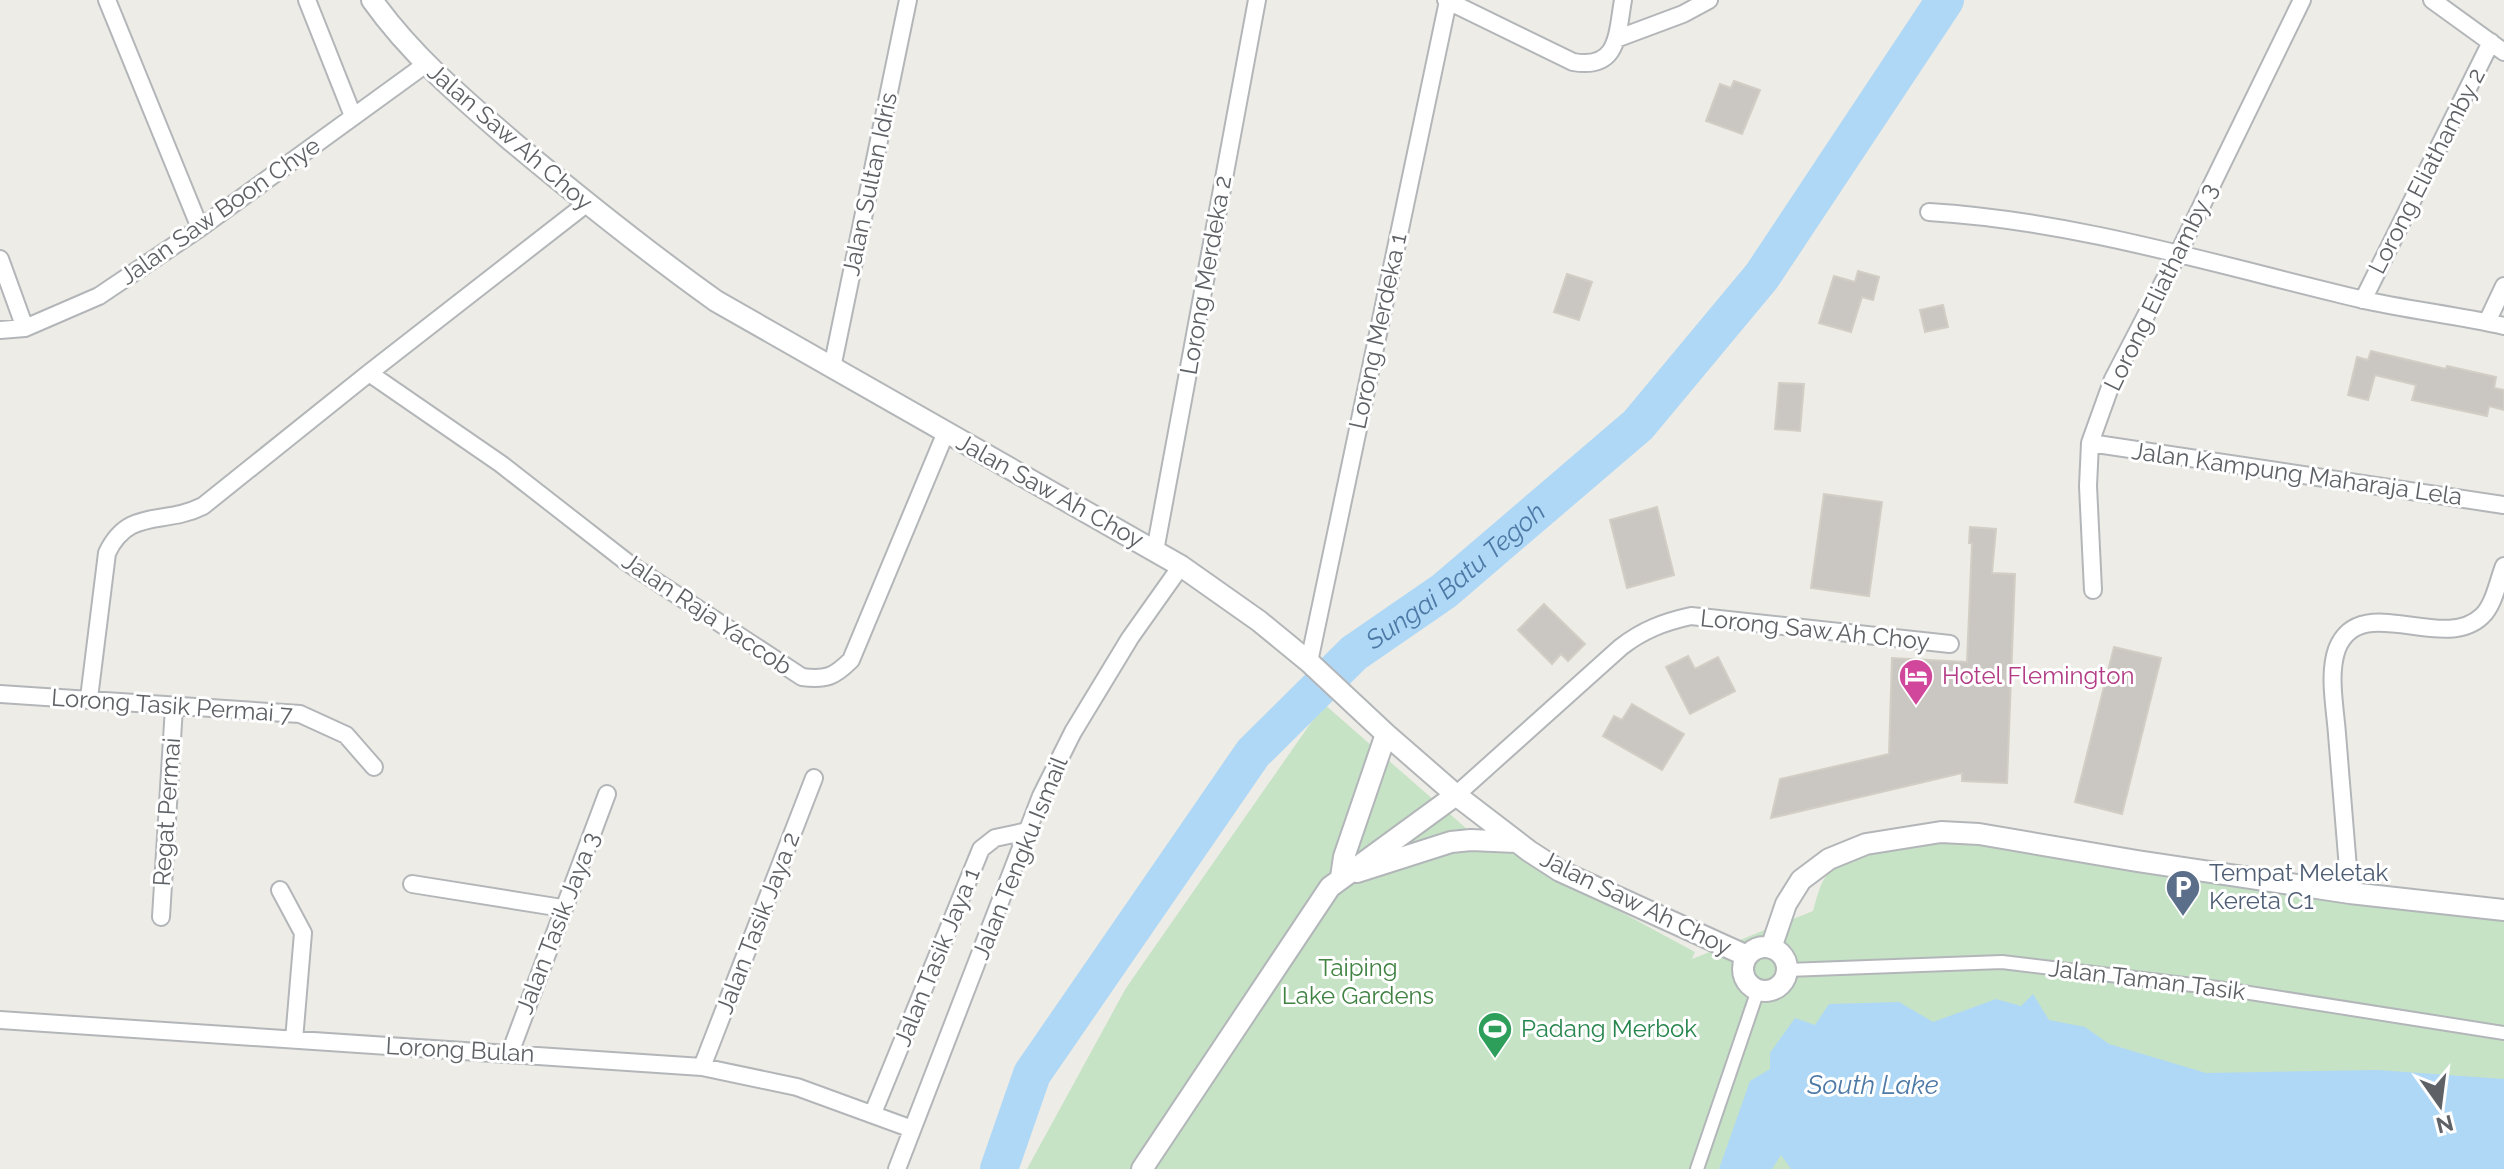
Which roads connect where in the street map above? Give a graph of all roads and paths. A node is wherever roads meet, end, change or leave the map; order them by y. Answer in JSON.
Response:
{"nodes":[{"id":1,"x":107,"y":0,"type":"edge"},
{"id":2,"x":307,"y":0,"type":"edge"},
{"id":3,"x":372,"y":0,"type":"edge"},
{"id":4,"x":908,"y":0,"type":"edge"},
{"id":5,"x":1257,"y":0,"type":"edge"},
{"id":6,"x":1447,"y":0,"type":"edge"},
{"id":7,"x":1623,"y":0,"type":"edge"},
{"id":8,"x":1709,"y":0,"type":"edge"},
{"id":9,"x":2302,"y":0,"type":"edge"},
{"id":10,"x":2432,"y":0,"type":"edge"},
{"id":11,"x":1616,"y":39,"type":"junction"},
{"id":12,"x":2498,"y":47,"type":"edge"},
{"id":13,"x":426,"y":64,"type":"junction"},
{"id":14,"x":353,"y":116,"type":"junction"},
{"id":15,"x":586,"y":204,"type":"junction"},
{"id":16,"x":1929,"y":212,"type":"dead end"},
{"id":17,"x":200,"y":228,"type":"junction"},
{"id":18,"x":2179,"y":252,"type":"junction"},
{"id":19,"x":0,"y":259,"type":"edge"},
{"id":20,"x":2504,"y":286,"type":"edge"},
{"id":21,"x":2363,"y":300,"type":"junction"},
{"id":22,"x":2487,"y":322,"type":"junction"},
{"id":23,"x":2504,"y":326,"type":"edge"},
{"id":24,"x":25,"y":328,"type":"junction"},
{"id":25,"x":0,"y":330,"type":"edge"},
{"id":26,"x":832,"y":368,"type":"junction"},
{"id":27,"x":369,"y":373,"type":"junction"},
{"id":28,"x":946,"y":432,"type":"junction"},
{"id":29,"x":2090,"y":443,"type":"junction"},
{"id":30,"x":2504,"y":505,"type":"edge"},
{"id":31,"x":1155,"y":551,"type":"junction"},
{"id":32,"x":1181,"y":566,"type":"junction"},
{"id":33,"x":2504,"y":566,"type":"edge"},
{"id":34,"x":2093,"y":590,"type":"dead end"},
{"id":35,"x":1950,"y":644,"type":"dead end"},
{"id":36,"x":1313,"y":666,"type":"junction"},
{"id":37,"x":0,"y":694,"type":"edge"},
{"id":38,"x":89,"y":698,"type":"junction"},
{"id":39,"x":0,"y":704,"type":"edge"},
{"id":40,"x":174,"y":707,"type":"junction"},
{"id":41,"x":1386,"y":734,"type":"junction"},
{"id":42,"x":374,"y":767,"type":"dead end"},
{"id":43,"x":814,"y":778,"type":"dead end"},
{"id":44,"x":607,"y":794,"type":"dead end"},
{"id":45,"x":1456,"y":795,"type":"junction"},
{"id":46,"x":1028,"y":831,"type":"junction"},
{"id":47,"x":1516,"y":842,"type":"junction"},
{"id":48,"x":1341,"y":877,"type":"junction"},
{"id":49,"x":412,"y":884,"type":"dead end"},
{"id":50,"x":280,"y":890,"type":"dead end"},
{"id":51,"x":2350,"y":893,"type":"junction"},
{"id":52,"x":562,"y":908,"type":"junction"},
{"id":53,"x":2504,"y":910,"type":"edge"},
{"id":54,"x":161,"y":917,"type":"dead end"},
{"id":55,"x":1771,"y":948,"type":"junction"},
{"id":56,"x":1747,"y":956,"type":"junction"},
{"id":57,"x":1787,"y":970,"type":"junction"},
{"id":58,"x":1758,"y":990,"type":"junction"},
{"id":59,"x":0,"y":1020,"type":"edge"},
{"id":60,"x":2504,"y":1033,"type":"edge"},
{"id":61,"x":294,"y":1040,"type":"junction"},
{"id":62,"x":510,"y":1053,"type":"junction"},
{"id":63,"x":702,"y":1067,"type":"junction"},
{"id":64,"x":873,"y":1113,"type":"junction"},
{"id":65,"x":912,"y":1129,"type":"junction"},
{"id":66,"x":897,"y":1169,"type":"edge"},
{"id":67,"x":1142,"y":1169,"type":"edge"},
{"id":68,"x":1697,"y":1169,"type":"edge"}],
"edges":[{"from":1,"to":17,"type":"street"},
{"from":2,"to":14,"type":"street"},
{"from":3,"to":13,"type":"street","name":"Jalan Saw Ah Choy"},
{"from":4,"to":26,"type":"street","name":"Jalan Sultan Idris"},
{"from":5,"to":31,"type":"street","name":"Lorong Merdeka 2"},
{"from":6,"to":11,"type":"street"},
{"from":6,"to":36,"type":"street","name":"Lorong Merdeka 1"},
{"from":7,"to":11,"type":"street"},
{"from":8,"to":11,"type":"street"},
{"from":9,"to":18,"type":"street","name":"Lorong Eliathamby 3"},
{"from":10,"to":12,"type":"street"},
{"from":12,"to":21,"type":"street","name":"Lorong Eliathamby 2"},
{"from":13,"to":14,"type":"street","name":"Jalan Saw Boon Chye"},
{"from":13,"to":15,"type":"street","name":"Jalan Saw Ah Choy"},
{"from":14,"to":17,"type":"street","name":"Jalan Saw Boon Chye"},
{"from":15,"to":26,"type":"street","name":"Jalan Saw Ah Choy"},
{"from":15,"to":27,"type":"street"},
{"from":16,"to":18,"type":"street"},
{"from":17,"to":24,"type":"street","name":"Jalan Saw Boon Chye"},
{"from":18,"to":21,"type":"street"},
{"from":18,"to":29,"type":"street","name":"Lorong Eliathamby 3"},
{"from":19,"to":24,"type":"street"},
{"from":20,"to":22,"type":"street"},
{"from":21,"to":22,"type":"street"},
{"from":22,"to":23,"type":"street"},
{"from":24,"to":25,"type":"street","name":"Jalan Saw Boon Chye"},
{"from":26,"to":28,"type":"street","name":"Jalan Saw Ah Choy"},
{"from":27,"to":28,"type":"street","name":"Jalan Raja Yaccob"},
{"from":27,"to":38,"type":"street"},
{"from":28,"to":31,"type":"street","name":"Jalan Saw Ah Choy"},
{"from":29,"to":30,"type":"street","name":"Jalan Kampung Maharaja Lela"},
{"from":29,"to":34,"type":"street","name":"Lorong Eliathamby 3"},
{"from":31,"to":32,"type":"street","name":"Jalan Saw Ah Choy"},
{"from":32,"to":36,"type":"street","name":"Jalan Saw Ah Choy"},
{"from":32,"to":46,"type":"street","name":"Jalan Tengku Ismail"},
{"from":33,"to":51,"type":"street"},
{"from":35,"to":45,"type":"street","name":"Lorong Saw Ah Choy"},
{"from":36,"to":41,"type":"street","name":"Jalan Saw Ah Choy"},
{"from":37,"to":38,"type":"street","name":"Lorong Tasik Permai 7"},
{"from":37,"to":39,"type":"street"},
{"from":38,"to":40,"type":"street","name":"Lorong Tasik Permai 7"},
{"from":40,"to":42,"type":"street","name":"Lorong Tasik Permai 7"},
{"from":40,"to":54,"type":"street","name":"Regat Permai"},
{"from":41,"to":45,"type":"street","name":"Jalan Saw Ah Choy"},
{"from":41,"to":48,"type":"street"},
{"from":43,"to":63,"type":"street","name":"Jalan Tasik Jaya 2"},
{"from":44,"to":52,"type":"street","name":"Jalan Tasik Jaya 3"},
{"from":45,"to":47,"type":"street","name":"Jalan Saw Ah Choy"},
{"from":45,"to":48,"type":"street"},
{"from":46,"to":64,"type":"street","name":"Jalan Tasik Jaya 1"},
{"from":46,"to":65,"type":"street","name":"Jalan Tengku Ismail"},
{"from":47,"to":48,"type":"street"},
{"from":47,"to":56,"type":"street","name":"Jalan Saw Ah Choy"},
{"from":48,"to":67,"type":"street"},
{"from":49,"to":52,"type":"street"},
{"from":50,"to":61,"type":"street"},
{"from":51,"to":53,"type":"street"},
{"from":51,"to":55,"type":"street"},
{"from":52,"to":62,"type":"street","name":"Jalan Tasik Jaya 3"},
{"from":55,"to":56,"type":"street"},
{"from":55,"to":57,"type":"street"},
{"from":56,"to":58,"type":"street"},
{"from":57,"to":58,"type":"street"},
{"from":57,"to":60,"type":"street","name":"Jalan Taman Tasik"},
{"from":58,"to":68,"type":"street"},
{"from":59,"to":61,"type":"street","name":"Lorong Bulan"},
{"from":61,"to":62,"type":"street","name":"Lorong Bulan"},
{"from":62,"to":63,"type":"street","name":"Lorong Bulan"},
{"from":63,"to":64,"type":"street","name":"Lorong Bulan"},
{"from":64,"to":65,"type":"street","name":"Lorong Bulan"},
{"from":65,"to":66,"type":"street","name":"Jalan Tengku Ismail"}]}
